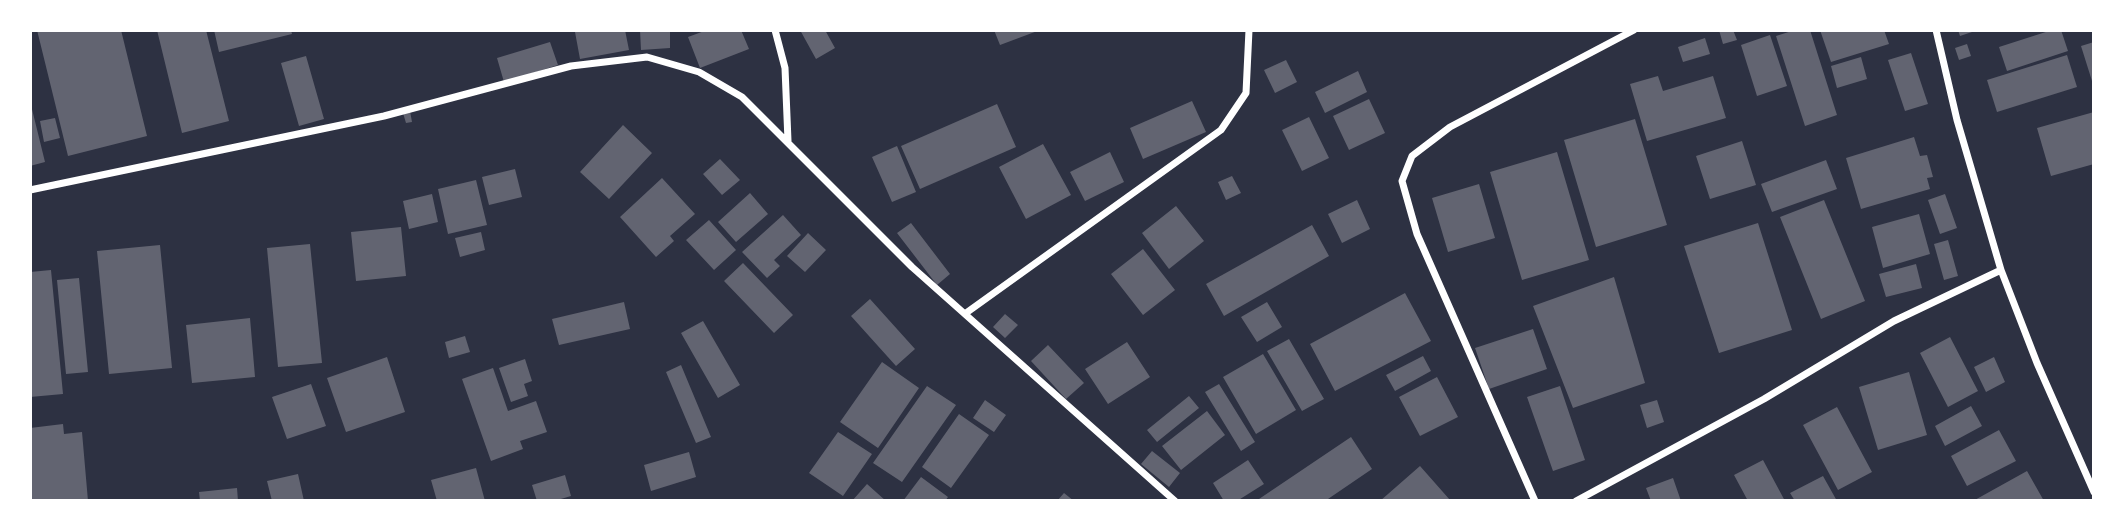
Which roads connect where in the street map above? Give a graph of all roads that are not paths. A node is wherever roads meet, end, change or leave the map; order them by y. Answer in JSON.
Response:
{"nodes":[{"id":1,"x":775,"y":30,"type":"edge"},
{"id":2,"x":1248,"y":30,"type":"edge"},
{"id":3,"x":1634,"y":30,"type":"edge"},
{"id":4,"x":1936,"y":30,"type":"edge"},
{"id":5,"x":788,"y":141,"type":"junction"},
{"id":6,"x":30,"y":190,"type":"edge"},
{"id":7,"x":2001,"y":270,"type":"junction"},
{"id":8,"x":966,"y":313,"type":"junction"},
{"id":9,"x":2094,"y":492,"type":"edge"},
{"id":10,"x":1175,"y":501,"type":"edge"},
{"id":11,"x":1535,"y":501,"type":"edge"},
{"id":12,"x":1576,"y":501,"type":"edge"}],
"edges":[{"from":1,"to":5,"type":"street"},
{"from":2,"to":8,"type":"street"},
{"from":3,"to":11,"type":"street"},
{"from":4,"to":7,"type":"street"},
{"from":5,"to":6,"type":"street"},
{"from":5,"to":8,"type":"street"},
{"from":7,"to":9,"type":"street"},
{"from":7,"to":12,"type":"street"},
{"from":8,"to":10,"type":"street"}]}
